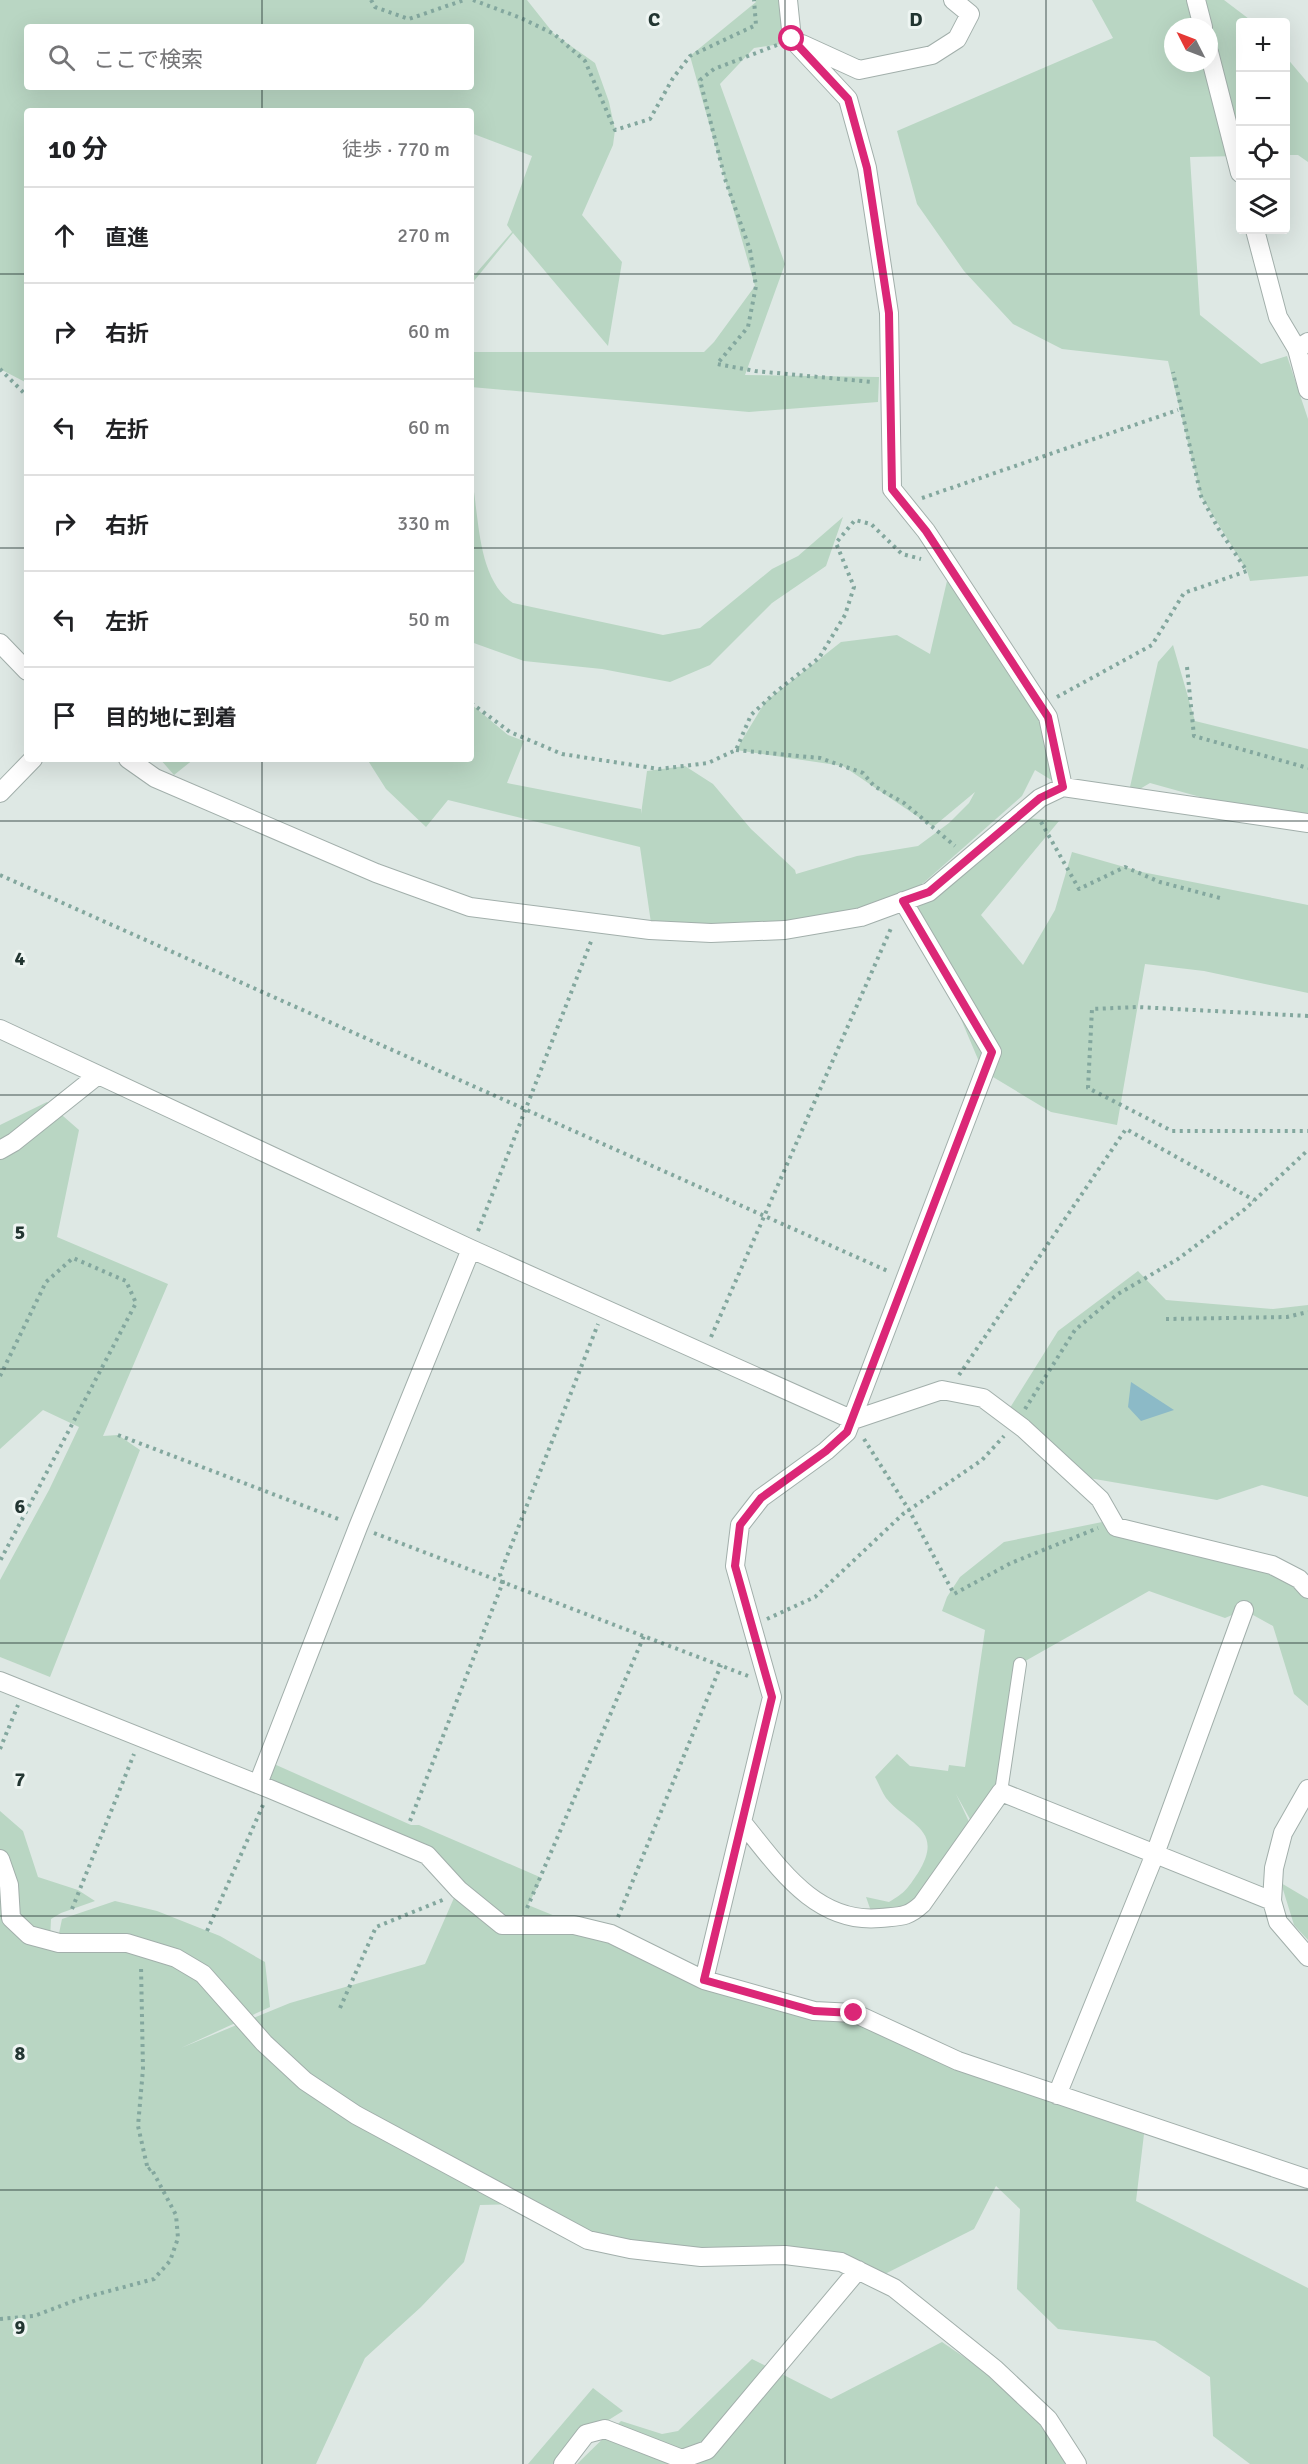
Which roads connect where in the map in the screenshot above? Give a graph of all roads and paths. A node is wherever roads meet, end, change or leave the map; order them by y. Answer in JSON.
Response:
{"nodes":[{"id":1,"x":371,"y":0,"type":"edge"},
{"id":2,"x":464,"y":0,"type":"edge"},
{"id":3,"x":473,"y":0,"type":"edge"},
{"id":4,"x":754,"y":0,"type":"edge"},
{"id":5,"x":788,"y":0,"type":"edge"},
{"id":6,"x":953,"y":0,"type":"edge"},
{"id":7,"x":1196,"y":0,"type":"edge"},
{"id":8,"x":1201,"y":18,"type":"edge"},
{"id":9,"x":792,"y":39,"type":"junction"},
{"id":10,"x":1214,"y":72,"type":"edge"},
{"id":11,"x":1236,"y":157,"type":"edge"},
{"id":12,"x":1256,"y":234,"type":"edge"},
{"id":13,"x":1303,"y":345,"type":"edge"},
{"id":14,"x":0,"y":369,"type":"edge"},
{"id":15,"x":1173,"y":372,"type":"dead end"},
{"id":16,"x":890,"y":384,"type":"junction"},
{"id":17,"x":1308,"y":390,"type":"edge"},
{"id":18,"x":24,"y":393,"type":"edge"},
{"id":19,"x":1178,"y":410,"type":"dead end"},
{"id":20,"x":904,"y":504,"type":"junction"},
{"id":21,"x":940,"y":554,"type":"junction"},
{"id":22,"x":0,"y":643,"type":"edge"},
{"id":23,"x":1187,"y":667,"type":"dead end"},
{"id":24,"x":24,"y":669,"type":"edge"},
{"id":25,"x":474,"y":705,"type":"edge"},
{"id":26,"x":1041,"y":706,"type":"junction"},
{"id":27,"x":736,"y":750,"type":"junction"},
{"id":28,"x":30,"y":762,"type":"edge"},
{"id":29,"x":132,"y":762,"type":"edge"},
{"id":30,"x":1308,"y":768,"type":"edge"},
{"id":31,"x":1063,"y":787,"type":"junction"},
{"id":32,"x":0,"y":793,"type":"edge"},
{"id":33,"x":1031,"y":806,"type":"junction"},
{"id":34,"x":1308,"y":823,"type":"edge"},
{"id":35,"x":970,"y":857,"type":"junction"},
{"id":36,"x":0,"y":876,"type":"edge"},
{"id":37,"x":1220,"y":898,"type":"dead end"},
{"id":38,"x":903,"y":901,"type":"junction"},
{"id":39,"x":598,"y":923,"type":"junction"},
{"id":40,"x":1308,"y":1016,"type":"edge"},
{"id":41,"x":0,"y":1029,"type":"edge"},
{"id":42,"x":98,"y":1075,"type":"junction"},
{"id":43,"x":525,"y":1109,"type":"junction"},
{"id":44,"x":1308,"y":1131,"type":"edge"},
{"id":45,"x":0,"y":1150,"type":"edge"},
{"id":46,"x":1308,"y":1150,"type":"edge"},
{"id":47,"x":1254,"y":1200,"type":"junction"},
{"id":48,"x":764,"y":1217,"type":"junction"},
{"id":49,"x":471,"y":1249,"type":"junction"},
{"id":50,"x":905,"y":1279,"type":"junction"},
{"id":51,"x":604,"y":1308,"type":"junction"},
{"id":52,"x":1308,"y":1312,"type":"edge"},
{"id":53,"x":1166,"y":1319,"type":"dead end"},
{"id":54,"x":708,"y":1343,"type":"dead end"},
{"id":55,"x":0,"y":1376,"type":"edge"},
{"id":56,"x":948,"y":1391,"type":"junction"},
{"id":57,"x":853,"y":1420,"type":"junction"},
{"id":58,"x":1017,"y":1423,"type":"junction"},
{"id":59,"x":118,"y":1435,"type":"dead end"},
{"id":60,"x":909,"y":1510,"type":"junction"},
{"id":61,"x":1112,"y":1520,"type":"junction"},
{"id":62,"x":358,"y":1527,"type":"junction"},
{"id":63,"x":0,"y":1561,"type":"edge"},
{"id":64,"x":503,"y":1582,"type":"junction"},
{"id":65,"x":1308,"y":1589,"type":"edge"},
{"id":66,"x":1244,"y":1610,"type":"dead end"},
{"id":67,"x":753,"y":1625,"type":"junction"},
{"id":68,"x":644,"y":1636,"type":"junction"},
{"id":69,"x":1020,"y":1664,"type":"dead end"},
{"id":70,"x":721,"y":1665,"type":"junction"},
{"id":71,"x":0,"y":1681,"type":"edge"},
{"id":72,"x":769,"y":1684,"type":"junction"},
{"id":73,"x":24,"y":1690,"type":"junction"},
{"id":74,"x":141,"y":1737,"type":"junction"},
{"id":75,"x":0,"y":1749,"type":"edge"},
{"id":76,"x":264,"y":1786,"type":"junction"},
{"id":77,"x":1308,"y":1789,"type":"edge"},
{"id":78,"x":1001,"y":1792,"type":"junction"},
{"id":79,"x":410,"y":1821,"type":"dead end"},
{"id":80,"x":742,"y":1822,"type":"junction"},
{"id":81,"x":1155,"y":1854,"type":"junction"},
{"id":82,"x":0,"y":1859,"type":"edge"},
{"id":83,"x":459,"y":1890,"type":"junction"},
{"id":84,"x":1272,"y":1901,"type":"junction"},
{"id":85,"x":72,"y":1909,"type":"dead end"},
{"id":86,"x":520,"y":1925,"type":"junction"},
{"id":87,"x":207,"y":1931,"type":"dead end"},
{"id":88,"x":611,"y":1934,"type":"junction"},
{"id":89,"x":141,"y":1947,"type":"junction"},
{"id":90,"x":1308,"y":1957,"type":"edge"},
{"id":91,"x":704,"y":1980,"type":"junction"},
{"id":92,"x":340,"y":2008,"type":"dead end"},
{"id":93,"x":1057,"y":2095,"type":"junction"},
{"id":94,"x":1308,"y":2180,"type":"edge"},
{"id":95,"x":858,"y":2270,"type":"junction"},
{"id":96,"x":0,"y":2319,"type":"edge"},
{"id":97,"x":563,"y":2464,"type":"edge"},
{"id":98,"x":1077,"y":2464,"type":"edge"}],
"edges":[{"from":1,"to":2,"type":"path"},
{"from":3,"to":4,"type":"path"},
{"from":5,"to":9,"type":"street"},
{"from":6,"to":9,"type":"street"},
{"from":7,"to":8,"type":"street"},
{"from":9,"to":16,"type":"street"},
{"from":9,"to":16,"type":"path"},
{"from":10,"to":11,"type":"street"},
{"from":12,"to":13,"type":"street"},
{"from":13,"to":17,"type":"street"},
{"from":14,"to":18,"type":"path"},
{"from":15,"to":26,"type":"path"},
{"from":16,"to":20,"type":"street"},
{"from":19,"to":20,"type":"path"},
{"from":20,"to":21,"type":"street"},
{"from":21,"to":26,"type":"street"},
{"from":21,"to":27,"type":"path"},
{"from":22,"to":24,"type":"street"},
{"from":23,"to":30,"type":"path"},
{"from":25,"to":27,"type":"path"},
{"from":26,"to":31,"type":"street"},
{"from":27,"to":35,"type":"path"},
{"from":28,"to":32,"type":"street"},
{"from":29,"to":39,"type":"street"},
{"from":31,"to":33,"type":"street"},
{"from":31,"to":34,"type":"street"},
{"from":33,"to":35,"type":"street"},
{"from":33,"to":37,"type":"path"},
{"from":35,"to":38,"type":"street"},
{"from":36,"to":43,"type":"path"},
{"from":38,"to":39,"type":"street"},
{"from":38,"to":48,"type":"path"},
{"from":38,"to":50,"type":"street"},
{"from":39,"to":43,"type":"path"},
{"from":40,"to":44,"type":"path"},
{"from":41,"to":42,"type":"street"},
{"from":42,"to":45,"type":"street"},
{"from":42,"to":49,"type":"street"},
{"from":43,"to":48,"type":"path"},
{"from":43,"to":49,"type":"path"},
{"from":46,"to":47,"type":"path"},
{"from":47,"to":56,"type":"path"},
{"from":47,"to":58,"type":"path"},
{"from":48,"to":50,"type":"path"},
{"from":48,"to":54,"type":"path"},
{"from":49,"to":51,"type":"street"},
{"from":49,"to":62,"type":"street"},
{"from":50,"to":57,"type":"street"},
{"from":51,"to":57,"type":"street"},
{"from":51,"to":64,"type":"path"},
{"from":52,"to":53,"type":"path"},
{"from":55,"to":63,"type":"path"},
{"from":56,"to":57,"type":"street"},
{"from":56,"to":58,"type":"street"},
{"from":57,"to":60,"type":"path"},
{"from":57,"to":67,"type":"street"},
{"from":58,"to":60,"type":"path"},
{"from":58,"to":61,"type":"street"},
{"from":59,"to":62,"type":"path"},
{"from":60,"to":61,"type":"path"},
{"from":60,"to":67,"type":"path"},
{"from":61,"to":65,"type":"street"},
{"from":62,"to":64,"type":"path"},
{"from":62,"to":76,"type":"street"},
{"from":64,"to":68,"type":"path"},
{"from":64,"to":79,"type":"path"},
{"from":66,"to":81,"type":"street"},
{"from":67,"to":72,"type":"street"},
{"from":68,"to":70,"type":"path"},
{"from":68,"to":86,"type":"path"},
{"from":69,"to":78,"type":"lane"},
{"from":70,"to":72,"type":"path"},
{"from":70,"to":88,"type":"path"},
{"from":71,"to":73,"type":"street"},
{"from":72,"to":80,"type":"street"},
{"from":73,"to":74,"type":"street"},
{"from":73,"to":75,"type":"path"},
{"from":74,"to":76,"type":"street"},
{"from":74,"to":85,"type":"path"},
{"from":76,"to":83,"type":"street"},
{"from":76,"to":87,"type":"path"},
{"from":77,"to":84,"type":"street"},
{"from":78,"to":80,"type":"street"},
{"from":78,"to":81,"type":"street"},
{"from":80,"to":91,"type":"street"},
{"from":81,"to":84,"type":"street"},
{"from":81,"to":93,"type":"street"},
{"from":82,"to":89,"type":"street"},
{"from":83,"to":86,"type":"street"},
{"from":83,"to":92,"type":"path"},
{"from":84,"to":90,"type":"street"},
{"from":86,"to":88,"type":"street"},
{"from":88,"to":91,"type":"street"},
{"from":89,"to":95,"type":"street"},
{"from":89,"to":96,"type":"path"},
{"from":91,"to":93,"type":"street"},
{"from":93,"to":94,"type":"street"},
{"from":95,"to":97,"type":"street"},
{"from":95,"to":98,"type":"street"}]}
